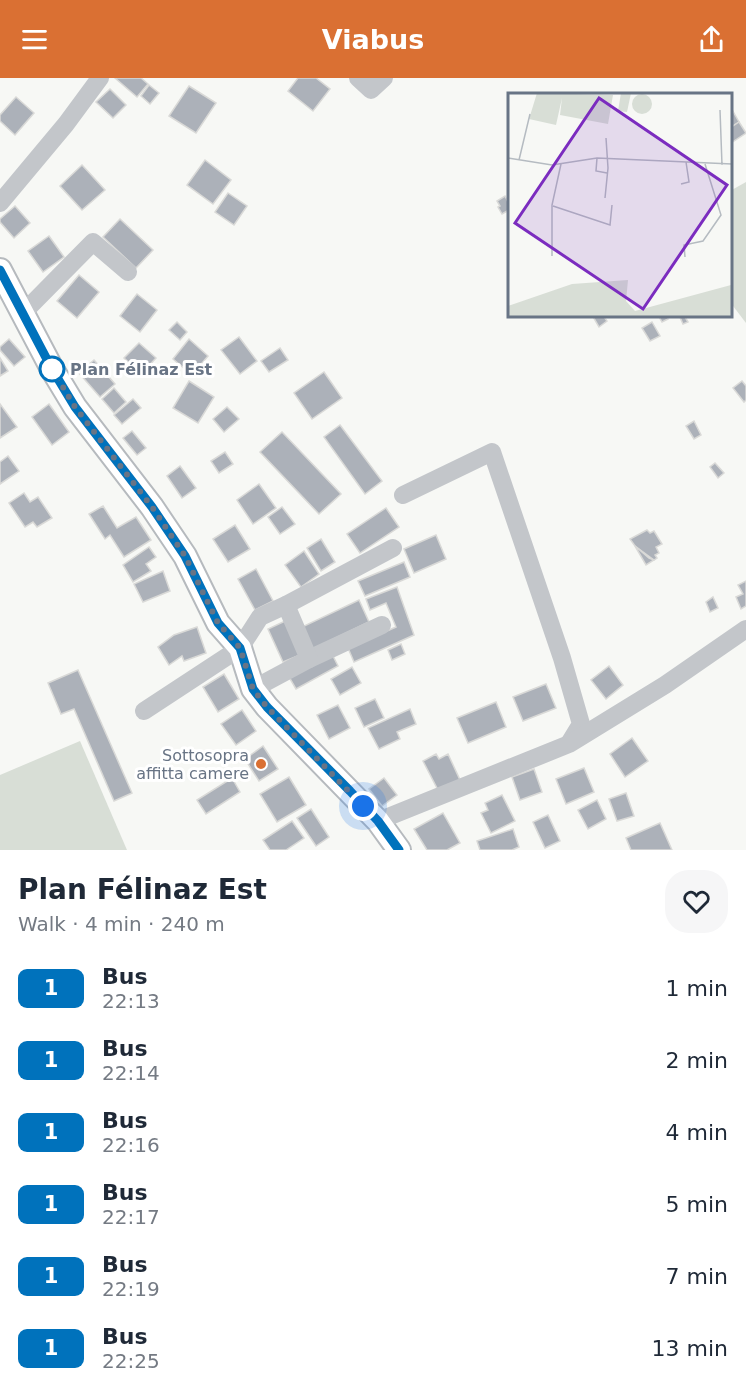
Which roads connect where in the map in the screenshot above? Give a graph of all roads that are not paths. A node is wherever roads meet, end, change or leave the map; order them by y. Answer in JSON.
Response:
{"nodes":[{"id":1,"x":100,"y":78,"type":"edge"},
{"id":2,"x":358,"y":78,"type":"edge"},
{"id":3,"x":384,"y":78,"type":"edge"},
{"id":4,"x":0,"y":203,"type":"edge"},
{"id":5,"x":0,"y":270,"type":"edge"},
{"id":6,"x":128,"y":272,"type":"dead end"},
{"id":7,"x":23,"y":313,"type":"junction"},
{"id":8,"x":403,"y":495,"type":"dead end"},
{"id":9,"x":393,"y":548,"type":"dead end"},
{"id":10,"x":286,"y":605,"type":"junction"},
{"id":11,"x":382,"y":625,"type":"dead end"},
{"id":12,"x":746,"y":629,"type":"edge"},
{"id":13,"x":240,"y":648,"type":"junction"},
{"id":14,"x":309,"y":659,"type":"junction"},
{"id":15,"x":253,"y":689,"type":"junction"},
{"id":16,"x":144,"y":711,"type":"dead end"},
{"id":17,"x":569,"y":744,"type":"junction"},
{"id":18,"x":378,"y":821,"type":"junction"},
{"id":19,"x":399,"y":850,"type":"edge"}],
"edges":[{"from":1,"to":4,"type":"street"},
{"from":2,"to":3,"type":"street"},
{"from":5,"to":7,"type":"main road"},
{"from":6,"to":7,"type":"street"},
{"from":7,"to":13,"type":"main road"},
{"from":8,"to":17,"type":"street"},
{"from":9,"to":10,"type":"street"},
{"from":10,"to":13,"type":"street"},
{"from":10,"to":14,"type":"street"},
{"from":11,"to":14,"type":"street"},
{"from":12,"to":17,"type":"street"},
{"from":13,"to":15,"type":"main road"},
{"from":13,"to":16,"type":"street"},
{"from":14,"to":15,"type":"street"},
{"from":15,"to":18,"type":"main road"},
{"from":17,"to":18,"type":"street"},
{"from":18,"to":19,"type":"main road"}]}
